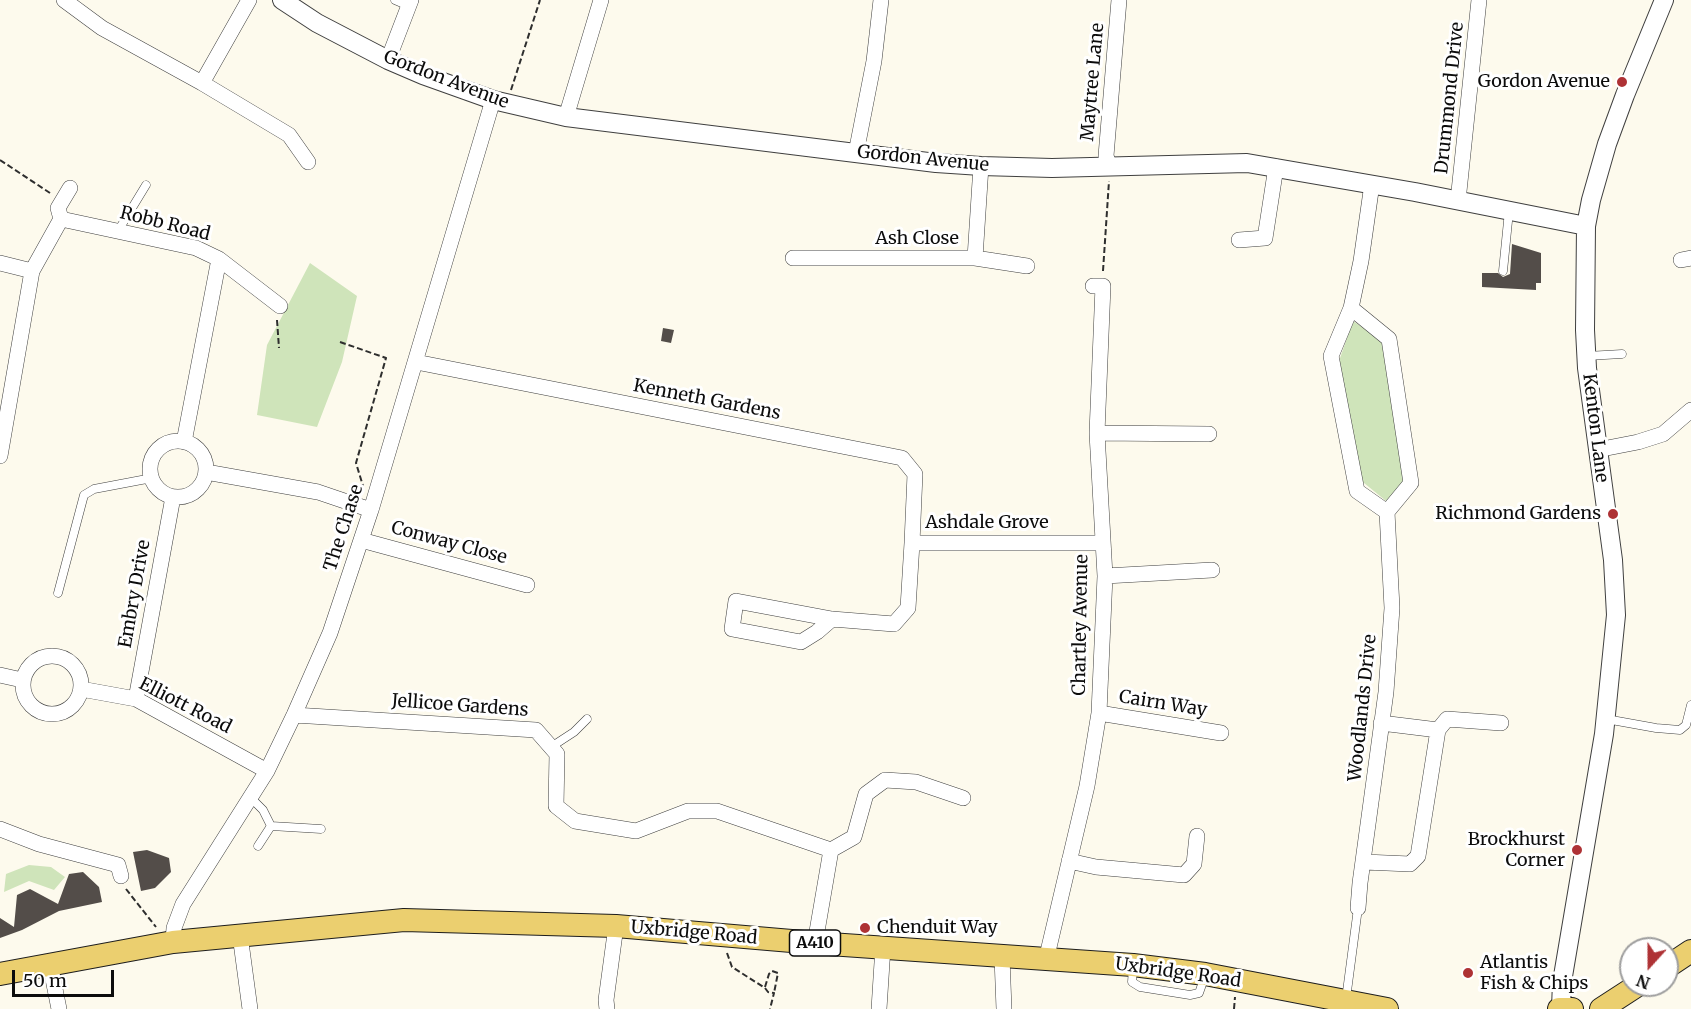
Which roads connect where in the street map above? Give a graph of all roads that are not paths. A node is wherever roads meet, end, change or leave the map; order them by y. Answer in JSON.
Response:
{"nodes":[{"id":1,"x":64,"y":0,"type":"edge"},
{"id":2,"x":249,"y":0,"type":"edge"},
{"id":3,"x":282,"y":0,"type":"edge"},
{"id":4,"x":601,"y":0,"type":"edge"},
{"id":5,"x":881,"y":0,"type":"edge"},
{"id":6,"x":1119,"y":0,"type":"edge"},
{"id":7,"x":1479,"y":0,"type":"edge"},
{"id":8,"x":1664,"y":0,"type":"edge"},
{"id":9,"x":405,"y":2,"type":"edge"},
{"id":10,"x":388,"y":60,"type":"junction"},
{"id":11,"x":202,"y":83,"type":"junction"},
{"id":12,"x":500,"y":102,"type":"junction"},
{"id":13,"x":566,"y":117,"type":"junction"},
{"id":14,"x":856,"y":153,"type":"junction"},
{"id":15,"x":308,"y":162,"type":"dead end"},
{"id":16,"x":981,"y":166,"type":"junction"},
{"id":17,"x":1110,"y":167,"type":"junction"},
{"id":18,"x":1276,"y":167,"type":"junction"},
{"id":19,"x":1372,"y":184,"type":"junction"},
{"id":20,"x":146,"y":185,"type":"dead end"},
{"id":21,"x":66,"y":195,"type":"road end"},
{"id":22,"x":1458,"y":201,"type":"junction"},
{"id":23,"x":1509,"y":211,"type":"junction"},
{"id":24,"x":61,"y":219,"type":"junction"},
{"id":25,"x":1586,"y":226,"type":"junction"},
{"id":26,"x":118,"y":231,"type":"junction"},
{"id":27,"x":1239,"y":240,"type":"dead end"},
{"id":28,"x":793,"y":258,"type":"dead end"},
{"id":29,"x":975,"y":258,"type":"junction"},
{"id":30,"x":219,"y":259,"type":"junction"},
{"id":31,"x":0,"y":263,"type":"edge"},
{"id":32,"x":1028,"y":266,"type":"dead end"},
{"id":33,"x":32,"y":271,"type":"junction"},
{"id":34,"x":1503,"y":271,"type":"dead end"},
{"id":35,"x":1098,"y":286,"type":"road end"},
{"id":36,"x":278,"y":304,"type":"road end"},
{"id":37,"x":1351,"y":308,"type":"junction"},
{"id":38,"x":1622,"y":354,"type":"dead end"},
{"id":39,"x":1587,"y":356,"type":"junction"},
{"id":40,"x":416,"y":362,"type":"junction"},
{"id":41,"x":1691,"y":410,"type":"edge"},
{"id":42,"x":1097,"y":433,"type":"junction"},
{"id":43,"x":1209,"y":435,"type":"dead end"},
{"id":44,"x":183,"y":442,"type":"junction"},
{"id":45,"x":1597,"y":450,"type":"junction"},
{"id":46,"x":0,"y":456,"type":"edge"},
{"id":47,"x":206,"y":472,"type":"junction"},
{"id":48,"x":152,"y":478,"type":"junction"},
{"id":49,"x":173,"y":497,"type":"junction"},
{"id":50,"x":371,"y":510,"type":"junction"},
{"id":51,"x":1387,"y":512,"type":"junction"},
{"id":52,"x":361,"y":540,"type":"junction"},
{"id":53,"x":912,"y":543,"type":"junction"},
{"id":54,"x":1103,"y":543,"type":"junction"},
{"id":55,"x":1212,"y":570,"type":"dead end"},
{"id":56,"x":1105,"y":576,"type":"junction"},
{"id":57,"x":527,"y":585,"type":"dead end"},
{"id":58,"x":58,"y":593,"type":"dead end"},
{"id":59,"x":832,"y":619,"type":"junction"},
{"id":60,"x":0,"y":675,"type":"edge"},
{"id":61,"x":22,"y":680,"type":"junction"},
{"id":62,"x":81,"y":689,"type":"junction"},
{"id":63,"x":136,"y":699,"type":"junction"},
{"id":64,"x":1691,"y":705,"type":"edge"},
{"id":65,"x":1099,"y":713,"type":"junction"},
{"id":66,"x":294,"y":715,"type":"junction"},
{"id":67,"x":1606,"y":718,"type":"junction"},
{"id":68,"x":587,"y":719,"type":"dead end"},
{"id":69,"x":1381,"y":723,"type":"junction"},
{"id":70,"x":1501,"y":723,"type":"dead end"},
{"id":71,"x":1438,"y":730,"type":"junction"},
{"id":72,"x":1221,"y":733,"type":"dead end"},
{"id":73,"x":551,"y":747,"type":"junction"},
{"id":74,"x":267,"y":771,"type":"junction"},
{"id":75,"x":250,"y":797,"type":"junction"},
{"id":76,"x":963,"y":798,"type":"dead end"},
{"id":77,"x":271,"y":826,"type":"junction"},
{"id":78,"x":0,"y":829,"type":"edge"},
{"id":79,"x":321,"y":829,"type":"dead end"},
{"id":80,"x":1197,"y":836,"type":"dead end"},
{"id":81,"x":258,"y":846,"type":"dead end"},
{"id":82,"x":831,"y":850,"type":"junction"},
{"id":83,"x":1069,"y":861,"type":"junction"},
{"id":84,"x":1364,"y":862,"type":"junction"},
{"id":85,"x":121,"y":876,"type":"road end"},
{"id":86,"x":1358,"y":908,"type":"joint"},
{"id":87,"x":616,"y":926,"type":"junction"},
{"id":88,"x":240,"y":935,"type":"junction"},
{"id":89,"x":173,"y":942,"type":"junction"},
{"id":90,"x":815,"y":943,"type":"junction"},
{"id":91,"x":883,"y":947,"type":"junction"},
{"id":92,"x":1002,"y":957,"type":"junction"},
{"id":93,"x":1046,"y":960,"type":"junction"},
{"id":94,"x":50,"y":964,"type":"junction"},
{"id":95,"x":0,"y":974,"type":"edge"},
{"id":96,"x":1620,"y":997,"type":"edge"},
{"id":97,"x":1338,"y":1002,"type":"edge"},
{"id":98,"x":59,"y":1009,"type":"edge"},
{"id":99,"x":250,"y":1009,"type":"edge"},
{"id":100,"x":607,"y":1009,"type":"edge"},
{"id":101,"x":879,"y":1009,"type":"edge"},
{"id":102,"x":1004,"y":1009,"type":"edge"},
{"id":103,"x":1387,"y":1009,"type":"edge"},
{"id":104,"x":1564,"y":1009,"type":"edge"},
{"id":105,"x":1601,"y":1009,"type":"edge"}],
"edges":[{"from":1,"to":11,"type":"street"},
{"from":2,"to":11,"type":"street"},
{"from":3,"to":10,"type":"street","name":"Gordon Avenue"},
{"from":4,"to":13,"type":"street"},
{"from":5,"to":14,"type":"street"},
{"from":6,"to":17,"type":"street","name":"Maytree Lane"},
{"from":7,"to":22,"type":"street","name":"Drummond Drive"},
{"from":8,"to":25,"type":"street","name":"Kenton Lane"},
{"from":9,"to":10,"type":"street"},
{"from":10,"to":12,"type":"street","name":"Gordon Avenue"},
{"from":11,"to":15,"type":"street"},
{"from":12,"to":13,"type":"street","name":"Gordon Avenue"},
{"from":12,"to":40,"type":"street","name":"The Chase"},
{"from":13,"to":14,"type":"street","name":"Gordon Avenue"},
{"from":14,"to":16,"type":"street","name":"Gordon Avenue"},
{"from":16,"to":17,"type":"street","name":"Gordon Avenue"},
{"from":16,"to":29,"type":"street","name":"Ash Close"},
{"from":17,"to":18,"type":"street","name":"Gordon Avenue"},
{"from":18,"to":19,"type":"street","name":"Gordon Avenue"},
{"from":18,"to":27,"type":"street"},
{"from":19,"to":22,"type":"street","name":"Gordon Avenue"},
{"from":19,"to":37,"type":"street"},
{"from":20,"to":26,"type":"lane"},
{"from":21,"to":24,"type":"street"},
{"from":22,"to":23,"type":"street","name":"Gordon Avenue"},
{"from":23,"to":25,"type":"street","name":"Gordon Avenue"},
{"from":23,"to":34,"type":"lane"},
{"from":24,"to":26,"type":"street","name":"Robb Road"},
{"from":24,"to":33,"type":"street"},
{"from":25,"to":39,"type":"street","name":"Kenton Lane"},
{"from":26,"to":30,"type":"street","name":"Robb Road"},
{"from":28,"to":29,"type":"street","name":"Ash Close"},
{"from":29,"to":32,"type":"street","name":"Ash Close"},
{"from":30,"to":36,"type":"street","name":"Robb Road"},
{"from":30,"to":44,"type":"street"},
{"from":31,"to":33,"type":"street"},
{"from":33,"to":46,"type":"street"},
{"from":35,"to":42,"type":"street","name":"Chartley Avenue"},
{"from":37,"to":51,"type":"street"},
{"from":37,"to":51,"type":"street"},
{"from":38,"to":39,"type":"lane"},
{"from":39,"to":45,"type":"street","name":"Kenton Lane"},
{"from":40,"to":50,"type":"street","name":"The Chase"},
{"from":40,"to":53,"type":"street","name":"Kenneth Gardens"},
{"from":41,"to":45,"type":"street"},
{"from":42,"to":43,"type":"street"},
{"from":42,"to":54,"type":"street","name":"Chartley Avenue"},
{"from":44,"to":47,"type":"street"},
{"from":44,"to":48,"type":"street"},
{"from":45,"to":67,"type":"street","name":"Kenton Lane"},
{"from":47,"to":49,"type":"street"},
{"from":47,"to":50,"type":"street"},
{"from":48,"to":49,"type":"street"},
{"from":48,"to":58,"type":"lane"},
{"from":49,"to":63,"type":"street","name":"Embry Drive"},
{"from":50,"to":52,"type":"street","name":"The Chase"},
{"from":51,"to":69,"type":"street","name":"Woodlands Drive"},
{"from":52,"to":57,"type":"street","name":"Conway Close"},
{"from":52,"to":66,"type":"street","name":"The Chase"},
{"from":53,"to":54,"type":"street","name":"Ashdale Grove"},
{"from":53,"to":59,"type":"street","name":"Ashdale Grove"},
{"from":54,"to":56,"type":"street","name":"Chartley Avenue"},
{"from":55,"to":56,"type":"street"},
{"from":56,"to":65,"type":"street","name":"Chartley Avenue"},
{"from":59,"to":59,"type":"street","name":"Ashdale Grove"},
{"from":60,"to":61,"type":"street"},
{"from":61,"to":62,"type":"street"},
{"from":61,"to":62,"type":"street"},
{"from":62,"to":63,"type":"street","name":"Elliott Road"},
{"from":63,"to":74,"type":"street","name":"Elliott Road"},
{"from":64,"to":67,"type":"lane"},
{"from":65,"to":72,"type":"street","name":"Cairn Way"},
{"from":65,"to":83,"type":"street","name":"Chartley Avenue"},
{"from":66,"to":73,"type":"street","name":"Jellicoe Gardens"},
{"from":66,"to":74,"type":"street","name":"The Chase"},
{"from":67,"to":104,"type":"street","name":"Kenton Lane"},
{"from":68,"to":73,"type":"lane"},
{"from":69,"to":71,"type":"street"},
{"from":69,"to":84,"type":"street","name":"Woodlands Drive"},
{"from":70,"to":71,"type":"street"},
{"from":71,"to":84,"type":"street"},
{"from":73,"to":82,"type":"street"},
{"from":74,"to":75,"type":"street","name":"The Chase"},
{"from":75,"to":77,"type":"lane"},
{"from":75,"to":89,"type":"street","name":"The Chase"},
{"from":76,"to":82,"type":"street"},
{"from":77,"to":79,"type":"lane"},
{"from":77,"to":81,"type":"lane"},
{"from":78,"to":85,"type":"street"},
{"from":80,"to":83,"type":"street"},
{"from":82,"to":90,"type":"street"},
{"from":83,"to":93,"type":"street","name":"Chartley Avenue"},
{"from":84,"to":86,"type":"street","name":"Woodlands Drive"},
{"from":86,"to":97,"type":"lane"},
{"from":87,"to":88,"type":"main road","name":"Uxbridge Road","number":"A410"},
{"from":87,"to":90,"type":"main road","name":"Uxbridge Road","number":"A410"},
{"from":87,"to":100,"type":"street"},
{"from":88,"to":89,"type":"main road","name":"Uxbridge Road","number":"A410"},
{"from":88,"to":99,"type":"street"},
{"from":89,"to":94,"type":"main road","name":"Uxbridge Road","number":"A410"},
{"from":90,"to":91,"type":"main road","name":"Uxbridge Road","number":"A410"},
{"from":91,"to":92,"type":"main road","name":"Uxbridge Road","number":"A410"},
{"from":91,"to":101,"type":"street"},
{"from":92,"to":93,"type":"main road","name":"Uxbridge Road","number":"A410"},
{"from":92,"to":102,"type":"street"},
{"from":93,"to":97,"type":"main road","name":"Uxbridge Road","number":"A410"},
{"from":94,"to":95,"type":"main road","name":"Uxbridge Road","number":"A410"},
{"from":94,"to":98,"type":"street"},
{"from":96,"to":105,"type":"main road"},
{"from":97,"to":103,"type":"main road","name":"Uxbridge Road","number":"A410"}]}
